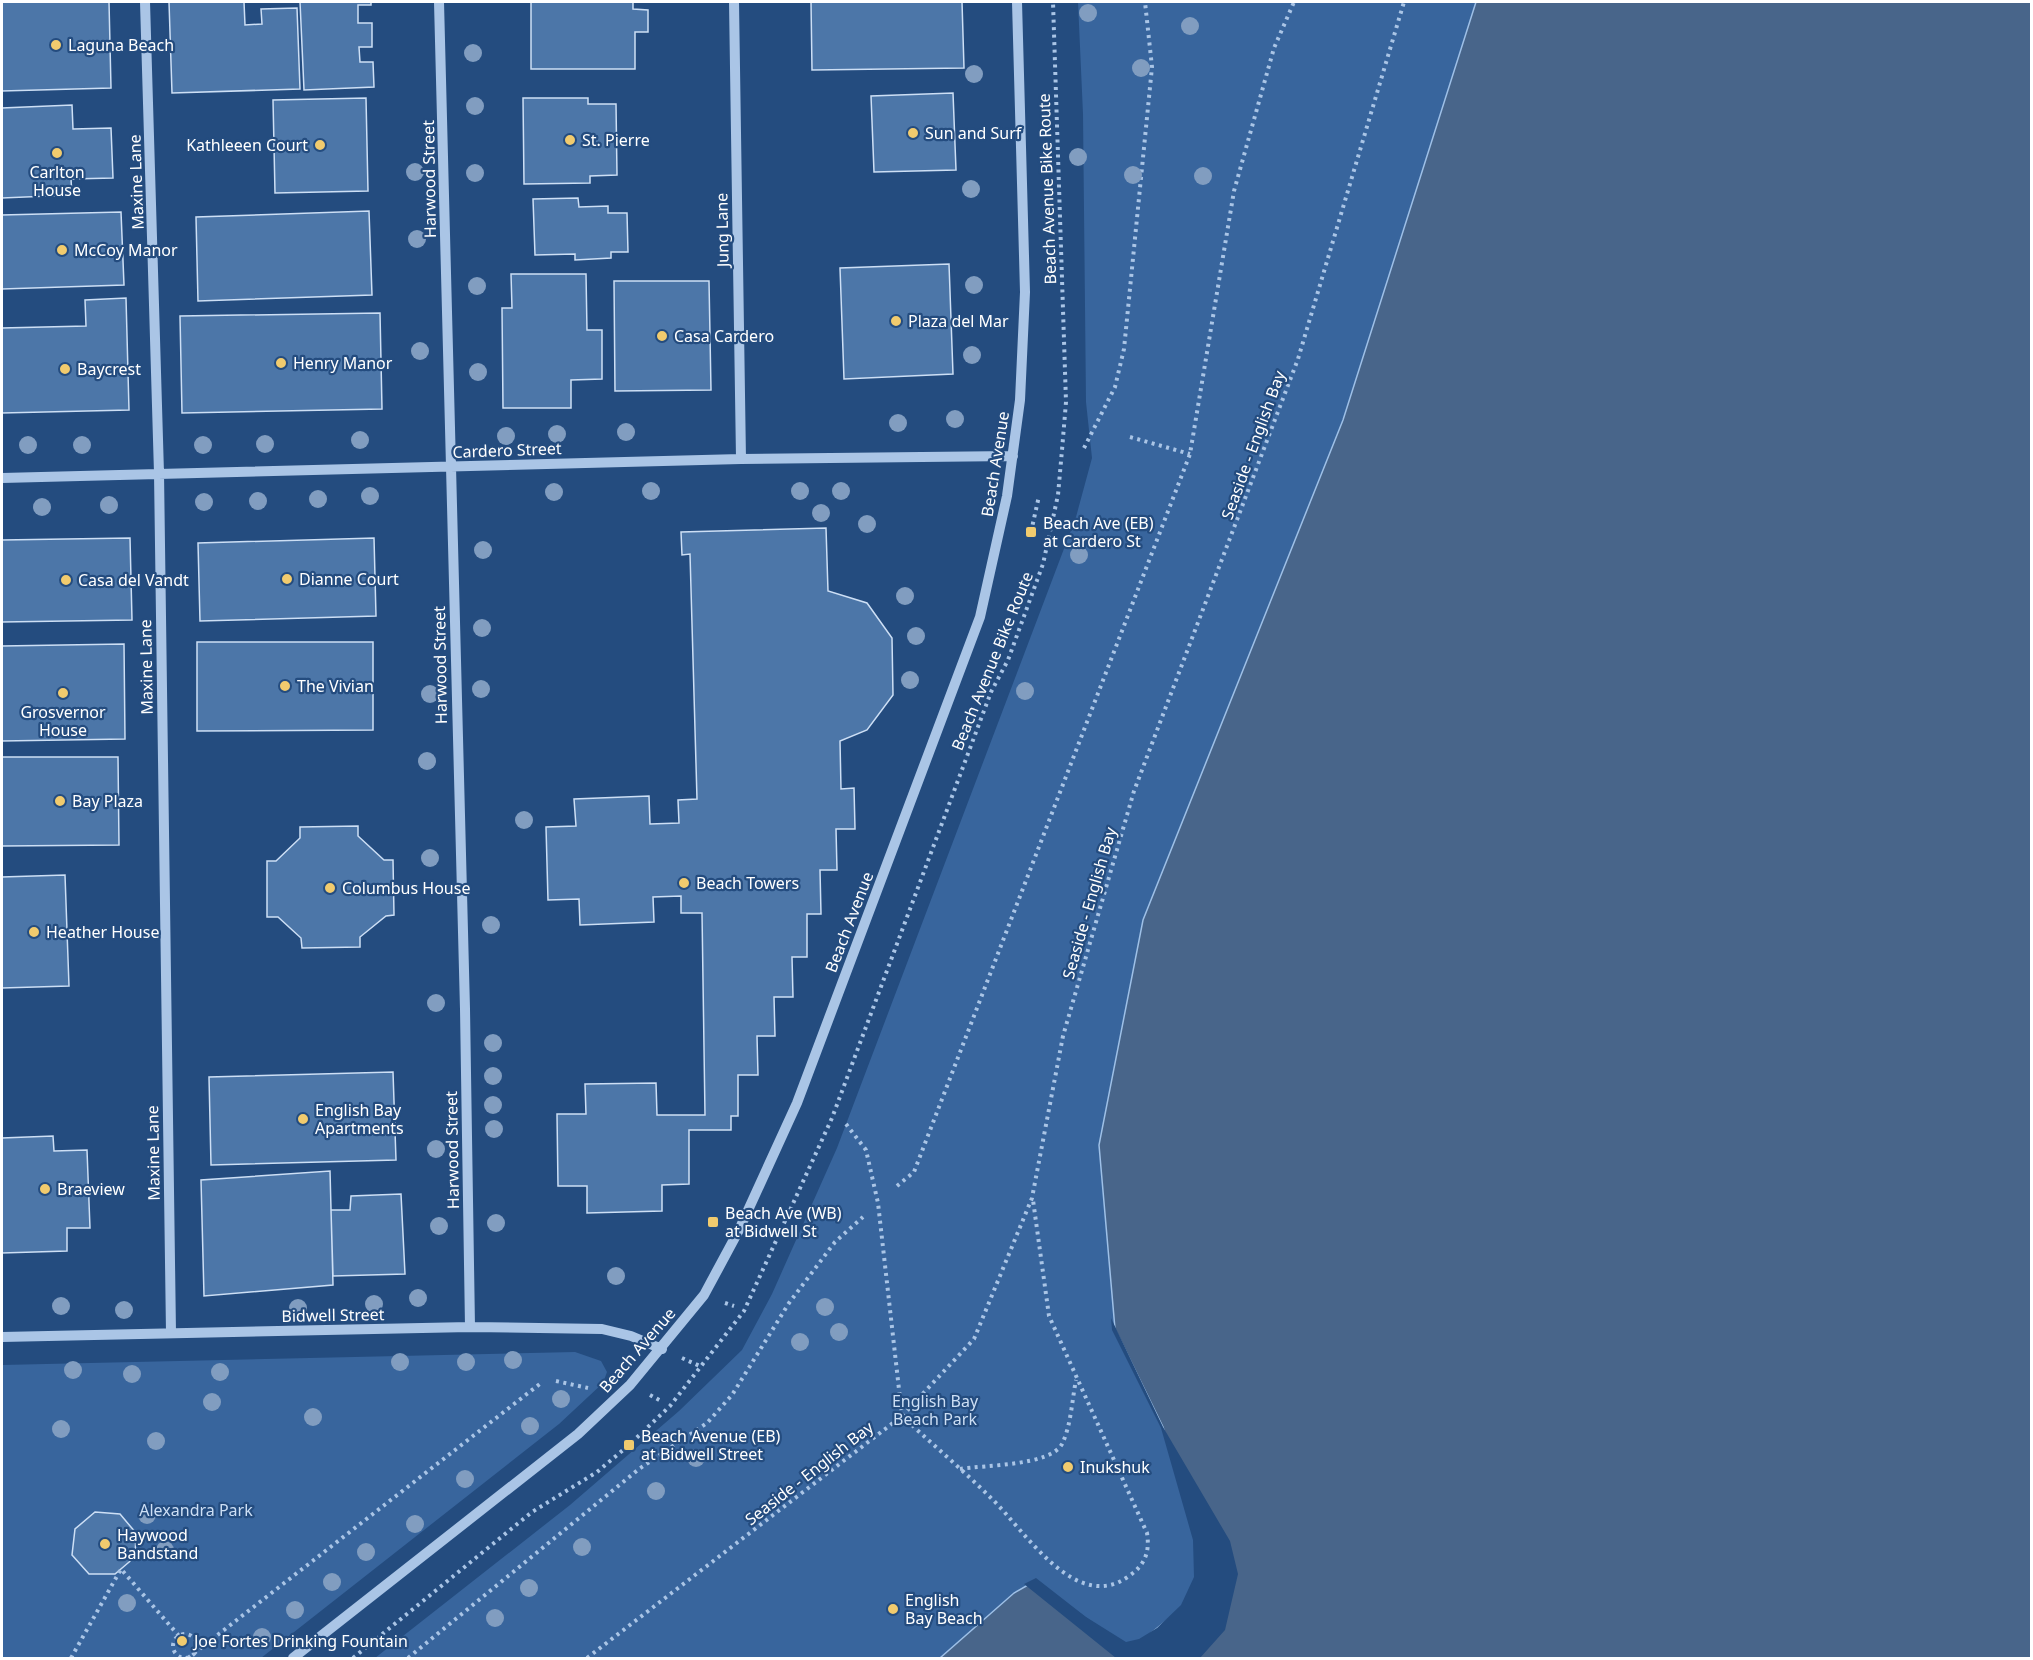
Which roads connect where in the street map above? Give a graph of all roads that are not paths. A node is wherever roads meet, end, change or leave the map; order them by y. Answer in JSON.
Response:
{"nodes":[{"id":1,"x":145,"y":2,"type":"edge"},
{"id":2,"x":439,"y":2,"type":"edge"},
{"id":3,"x":734,"y":2,"type":"edge"},
{"id":4,"x":1017,"y":2,"type":"edge"},
{"id":5,"x":1013,"y":456,"type":"junction"},
{"id":6,"x":741,"y":459,"type":"junction"},
{"id":7,"x":451,"y":466,"type":"junction"},
{"id":8,"x":159,"y":473,"type":"junction"},
{"id":9,"x":2,"y":478,"type":"edge"},
{"id":10,"x":470,"y":1327,"type":"junction"},
{"id":11,"x":171,"y":1333,"type":"junction"},
{"id":12,"x":2,"y":1336,"type":"edge"},
{"id":13,"x":662,"y":1349,"type":"junction"},
{"id":14,"x":293,"y":1659,"type":"edge"}],
"edges":[{"from":1,"to":8,"type":"street","name":"Maxine Lane"},
{"from":2,"to":7,"type":"street","name":"Harwood Street"},
{"from":3,"to":6,"type":"street","name":"Jung Lane"},
{"from":4,"to":5,"type":"street","name":"Beach Avenue"},
{"from":5,"to":6,"type":"street","name":"Cardero Street"},
{"from":5,"to":13,"type":"street","name":"Beach Avenue"},
{"from":6,"to":7,"type":"street","name":"Cardero Street"},
{"from":7,"to":8,"type":"street","name":"Cardero Street"},
{"from":7,"to":10,"type":"street","name":"Harwood Street"},
{"from":8,"to":9,"type":"street","name":"Cardero Street"},
{"from":8,"to":11,"type":"street","name":"Maxine Lane"},
{"from":10,"to":11,"type":"street","name":"Bidwell Street"},
{"from":10,"to":13,"type":"street","name":"Bidwell Street"},
{"from":11,"to":12,"type":"street","name":"Bidwell Street"},
{"from":13,"to":14,"type":"street","name":"Beach Avenue"}]}
